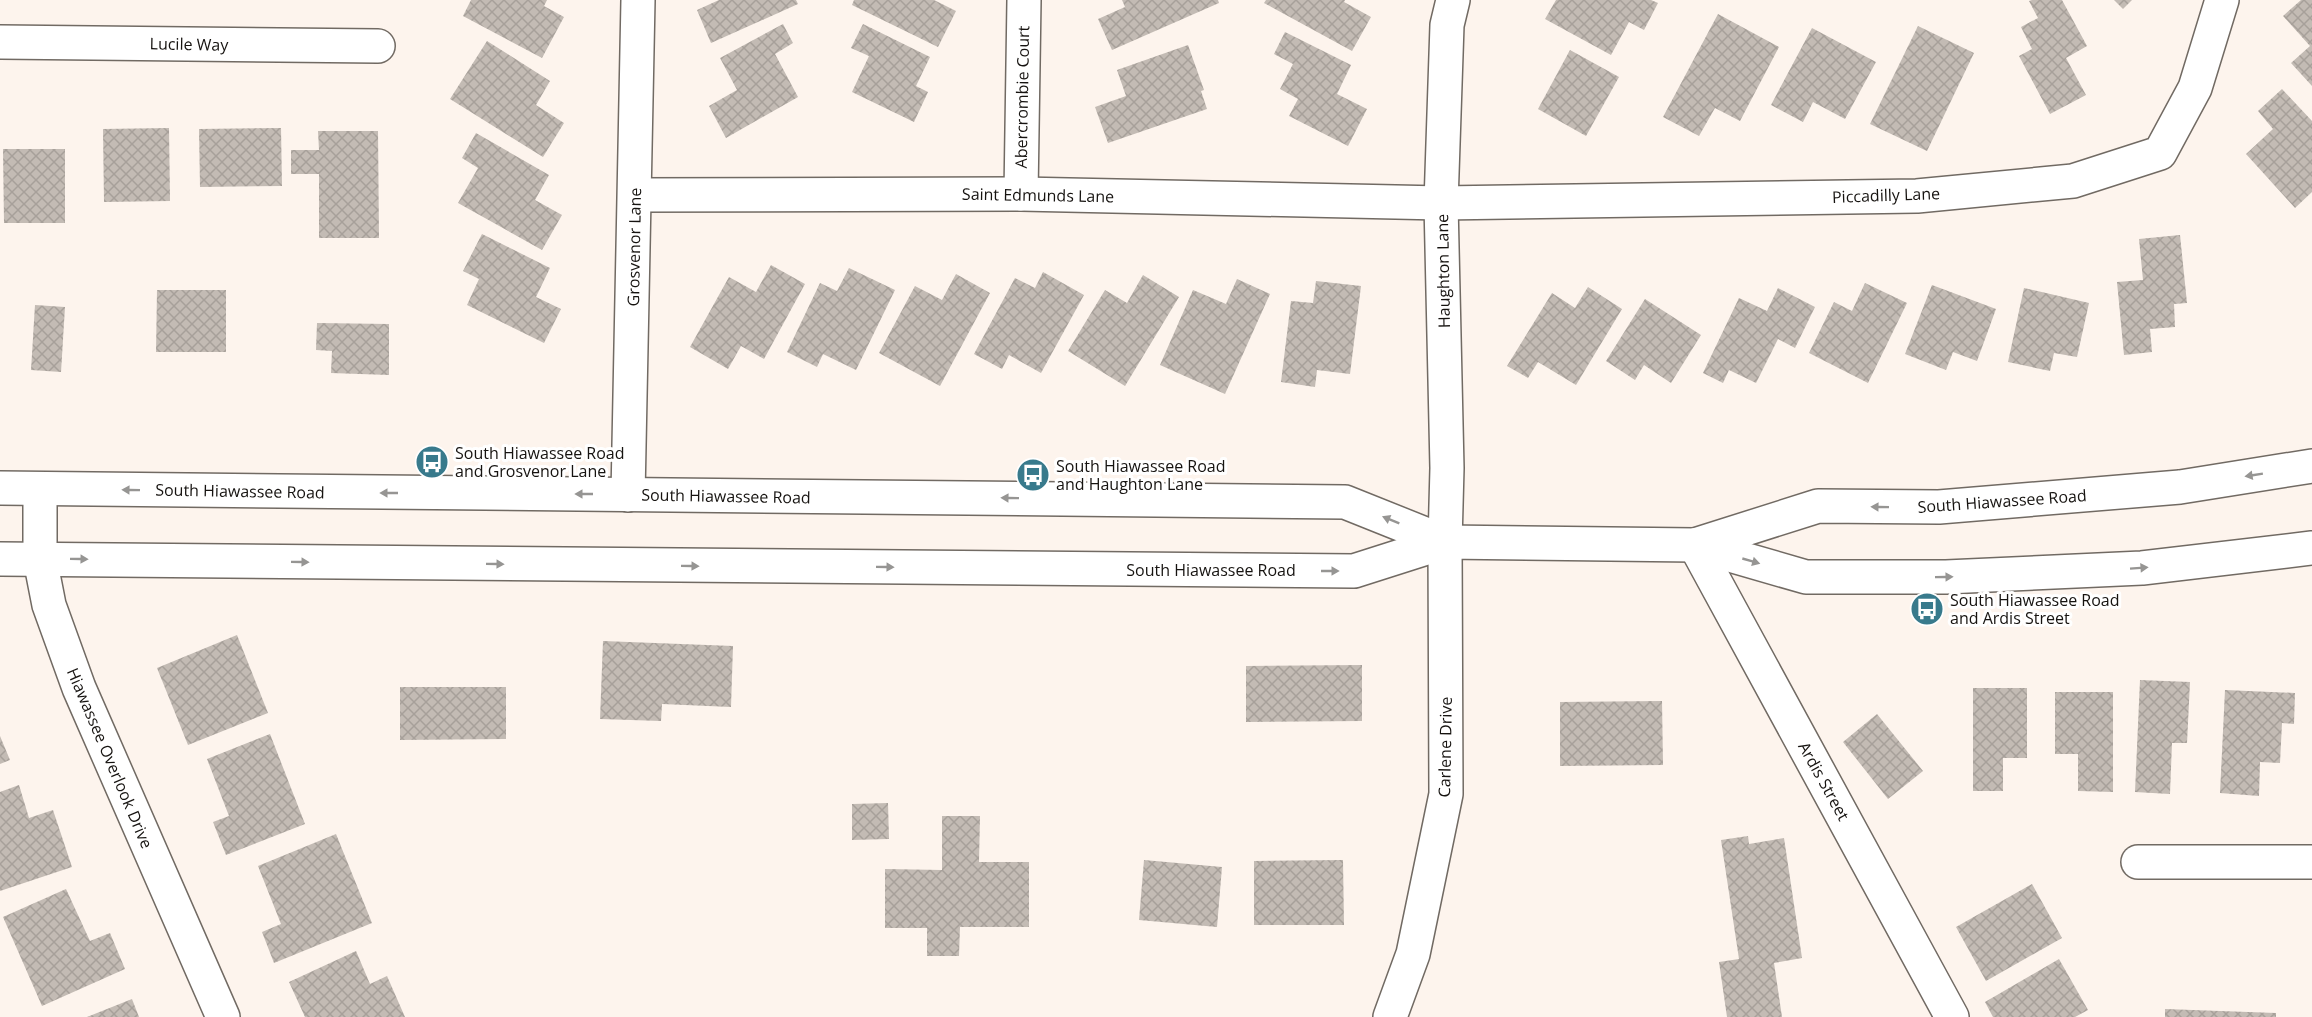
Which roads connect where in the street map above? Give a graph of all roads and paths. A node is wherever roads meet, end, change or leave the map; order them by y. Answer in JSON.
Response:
{"nodes":[{"id":1,"x":638,"y":0,"type":"edge"},
{"id":2,"x":1024,"y":0,"type":"edge"},
{"id":3,"x":1453,"y":0,"type":"edge"},
{"id":4,"x":2222,"y":0,"type":"edge"},
{"id":5,"x":0,"y":42,"type":"edge"},
{"id":6,"x":378,"y":46,"type":"dead end"},
{"id":7,"x":1021,"y":194,"type":"junction"},
{"id":8,"x":635,"y":195,"type":"junction"},
{"id":9,"x":1441,"y":202,"type":"junction"},
{"id":10,"x":2312,"y":466,"type":"edge"},
{"id":11,"x":0,"y":489,"type":"edge"},
{"id":12,"x":40,"y":489,"type":"junction"},
{"id":13,"x":628,"y":495,"type":"junction"},
{"id":14,"x":1445,"y":542,"type":"junction"},
{"id":15,"x":1695,"y":545,"type":"junction"},
{"id":16,"x":2312,"y":548,"type":"edge"},
{"id":17,"x":0,"y":559,"type":"edge"},
{"id":18,"x":40,"y":559,"type":"junction"},
{"id":19,"x":2138,"y":862,"type":"dead end"},
{"id":20,"x":2312,"y":862,"type":"edge"},
{"id":21,"x":223,"y":1017,"type":"edge"},
{"id":22,"x":1390,"y":1017,"type":"edge"},
{"id":23,"x":1952,"y":1017,"type":"edge"}],
"edges":[{"from":1,"to":8,"type":"street","name":"Grosvenor Lane"},
{"from":2,"to":7,"type":"street","name":"Abercrombie Court"},
{"from":3,"to":9,"type":"street","name":"Haughton Lane"},
{"from":4,"to":9,"type":"street","name":"Piccadilly Lane"},
{"from":5,"to":6,"type":"street","name":"Lucile Way"},
{"from":7,"to":8,"type":"street","name":"Saint Edmunds Lane"},
{"from":7,"to":9,"type":"street","name":"Saint Edmunds Lane"},
{"from":8,"to":13,"type":"street","name":"Grosvenor Lane"},
{"from":9,"to":14,"type":"street","name":"Haughton Lane"},
{"from":10,"to":15,"type":"street","name":"South Hiawassee Road","one_way":true},
{"from":11,"to":12,"type":"street","name":"South Hiawassee Road"},
{"from":13,"to":12,"type":"street","name":"South Hiawassee Road","one_way":true},
{"from":12,"to":18,"type":"street","name":"Hiawassee Overlook Drive"},
{"from":14,"to":13,"type":"street","name":"South Hiawassee Road","one_way":true},
{"from":14,"to":15,"type":"street","name":"South Hiawassee Road"},
{"from":18,"to":14,"type":"street","name":"South Hiawassee Road","one_way":true},
{"from":14,"to":22,"type":"street","name":"Carlene Drive"},
{"from":15,"to":16,"type":"street","name":"South Hiawassee Road","one_way":true},
{"from":15,"to":23,"type":"street","name":"Ardis Street"},
{"from":17,"to":18,"type":"street","name":"South Hiawassee Road"},
{"from":18,"to":21,"type":"street","name":"Hiawassee Overlook Drive"},
{"from":19,"to":20,"type":"street"}]}
